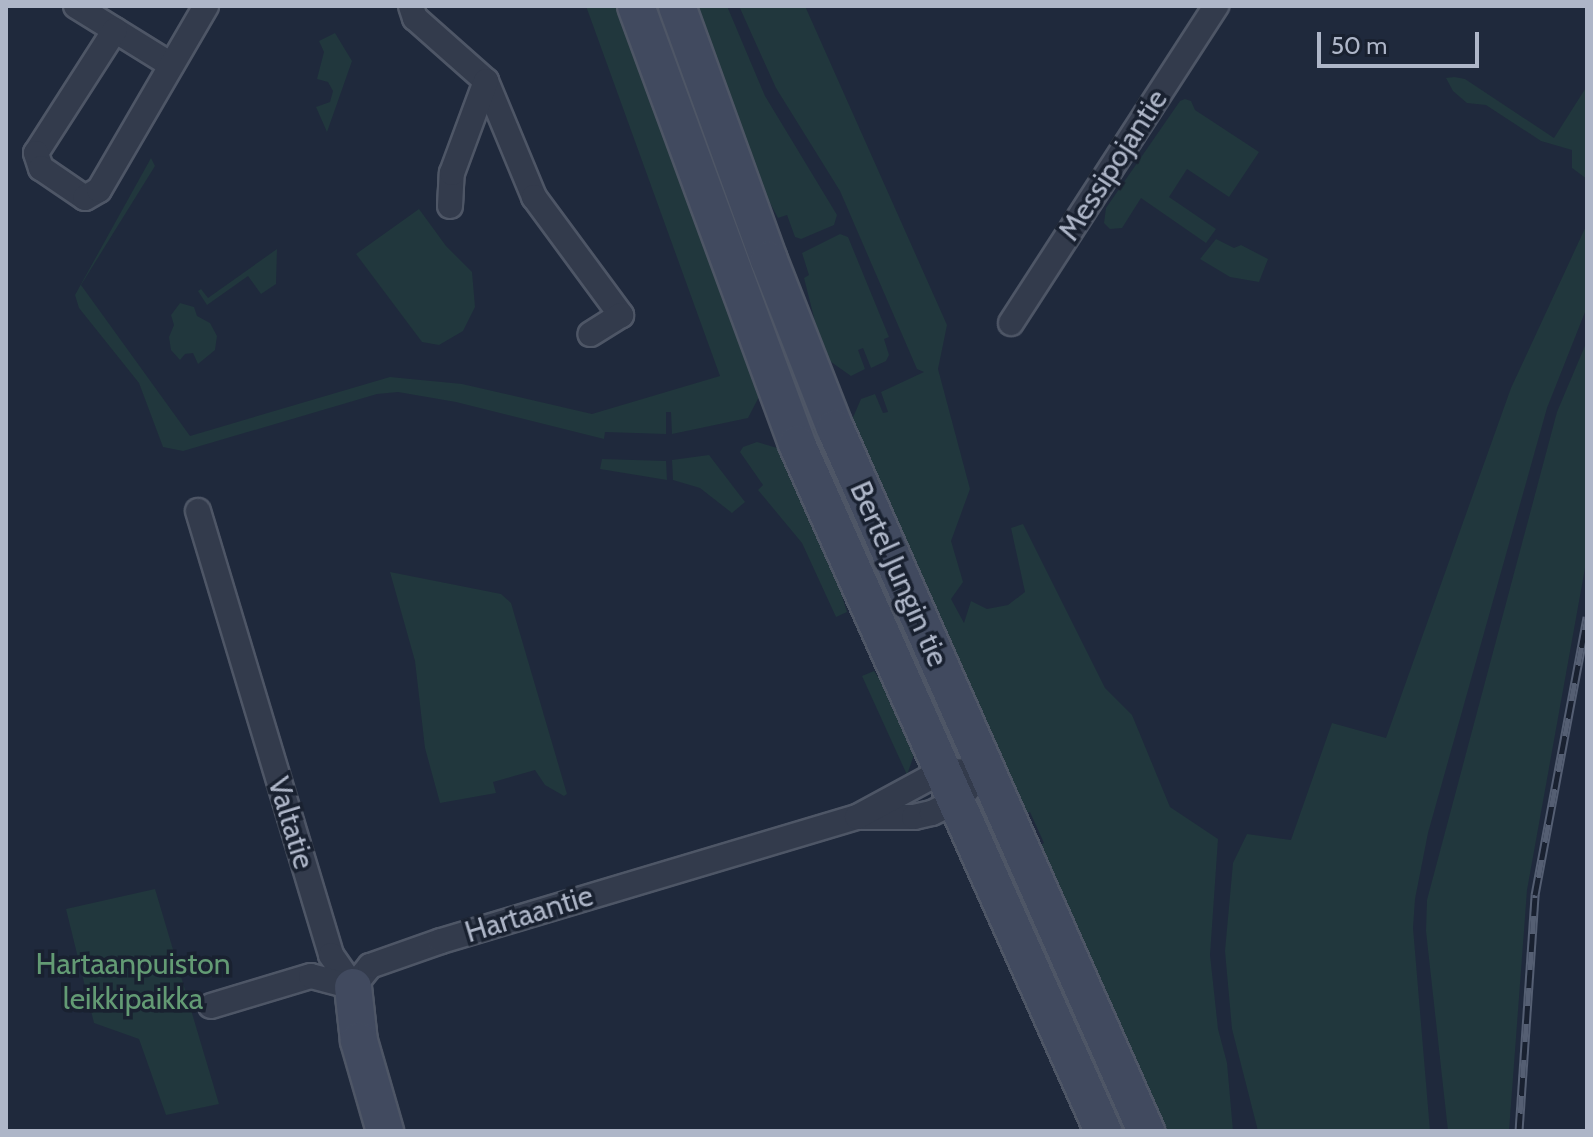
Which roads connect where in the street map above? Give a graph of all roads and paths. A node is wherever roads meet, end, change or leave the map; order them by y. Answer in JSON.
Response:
{"nodes":[{"id":1,"x":76,"y":6,"type":"edge"},
{"id":2,"x":206,"y":6,"type":"edge"},
{"id":3,"x":411,"y":6,"type":"edge"},
{"id":4,"x":636,"y":6,"type":"edge"},
{"id":5,"x":677,"y":6,"type":"edge"},
{"id":6,"x":1216,"y":6,"type":"edge"},
{"id":7,"x":115,"y":30,"type":"junction"},
{"id":8,"x":171,"y":65,"type":"junction"},
{"id":9,"x":486,"y":81,"type":"junction"},
{"id":10,"x":450,"y":206,"type":"dead end"},
{"id":11,"x":1011,"y":323,"type":"dead end"},
{"id":12,"x":590,"y":334,"type":"dead end"},
{"id":13,"x":198,"y":511,"type":"dead end"},
{"id":14,"x":986,"y":772,"type":"junction"},
{"id":15,"x":949,"y":786,"type":"junction"},
{"id":16,"x":857,"y":817,"type":"junction"},
{"id":17,"x":353,"y":987,"type":"junction"},
{"id":18,"x":211,"y":1006,"type":"dead end"},
{"id":19,"x":385,"y":1131,"type":"edge"},
{"id":20,"x":1103,"y":1131,"type":"edge"},
{"id":21,"x":1146,"y":1131,"type":"edge"}],
"edges":[{"from":1,"to":7,"type":"street"},
{"from":2,"to":8,"type":"street"},
{"from":3,"to":9,"type":"street"},
{"from":4,"to":15,"type":"main road","name":"Bertel Jungin tie"},
{"from":5,"to":14,"type":"main road","name":"Bertel Jungin tie"},
{"from":6,"to":11,"type":"street","name":"Messipojantie"},
{"from":7,"to":8,"type":"street"},
{"from":7,"to":8,"type":"street"},
{"from":9,"to":10,"type":"street"},
{"from":9,"to":12,"type":"street"},
{"from":13,"to":17,"type":"street","name":"Valtatie"},
{"from":14,"to":15,"type":"street","name":"Hartaantie"},
{"from":14,"to":21,"type":"main road","name":"Bertel Jungin tie"},
{"from":15,"to":16,"type":"street","name":"Hartaantie"},
{"from":15,"to":16,"type":"street","name":"Hartaantie"},
{"from":15,"to":20,"type":"main road","name":"Bertel Jungin tie"},
{"from":16,"to":17,"type":"street","name":"Hartaantie"},
{"from":17,"to":18,"type":"street"},
{"from":17,"to":19,"type":"main road","name":"Valtatie"}]}
